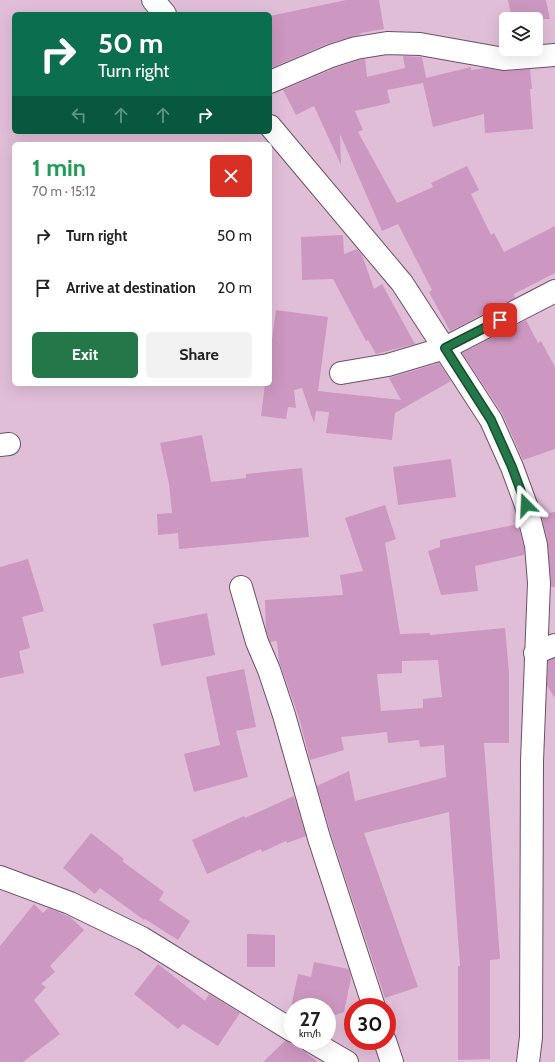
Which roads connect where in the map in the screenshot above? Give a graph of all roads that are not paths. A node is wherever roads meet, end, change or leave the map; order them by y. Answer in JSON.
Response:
{"nodes":[{"id":1,"x":152,"y":0,"type":"edge"},
{"id":2,"x":163,"y":12,"type":"edge"},
{"id":3,"x":555,"y":55,"type":"edge"},
{"id":4,"x":272,"y":81,"type":"edge"},
{"id":5,"x":269,"y":134,"type":"edge"},
{"id":6,"x":555,"y":290,"type":"edge"},
{"id":7,"x":445,"y":348,"type":"junction"},
{"id":8,"x":342,"y":374,"type":"dead end"},
{"id":9,"x":241,"y":587,"type":"dead end"},
{"id":10,"x":545,"y":649,"type":"edge"},
{"id":11,"x":0,"y":877,"type":"edge"},
{"id":12,"x":371,"y":998,"type":"edge"},
{"id":13,"x":284,"y":1025,"type":"edge"},
{"id":14,"x":326,"y":1050,"type":"edge"},
{"id":15,"x":388,"y":1050,"type":"edge"},
{"id":16,"x":346,"y":1062,"type":"edge"},
{"id":17,"x":392,"y":1062,"type":"edge"},
{"id":18,"x":528,"y":1062,"type":"edge"}],
"edges":[{"from":1,"to":2,"type":"street"},
{"from":3,"to":4,"type":"street"},
{"from":5,"to":7,"type":"street"},
{"from":6,"to":7,"type":"street"},
{"from":7,"to":8,"type":"street"},
{"from":7,"to":10,"type":"street"},
{"from":9,"to":12,"type":"street"},
{"from":10,"to":18,"type":"street"},
{"from":11,"to":13,"type":"street"},
{"from":14,"to":16,"type":"street"},
{"from":15,"to":17,"type":"street"}]}
